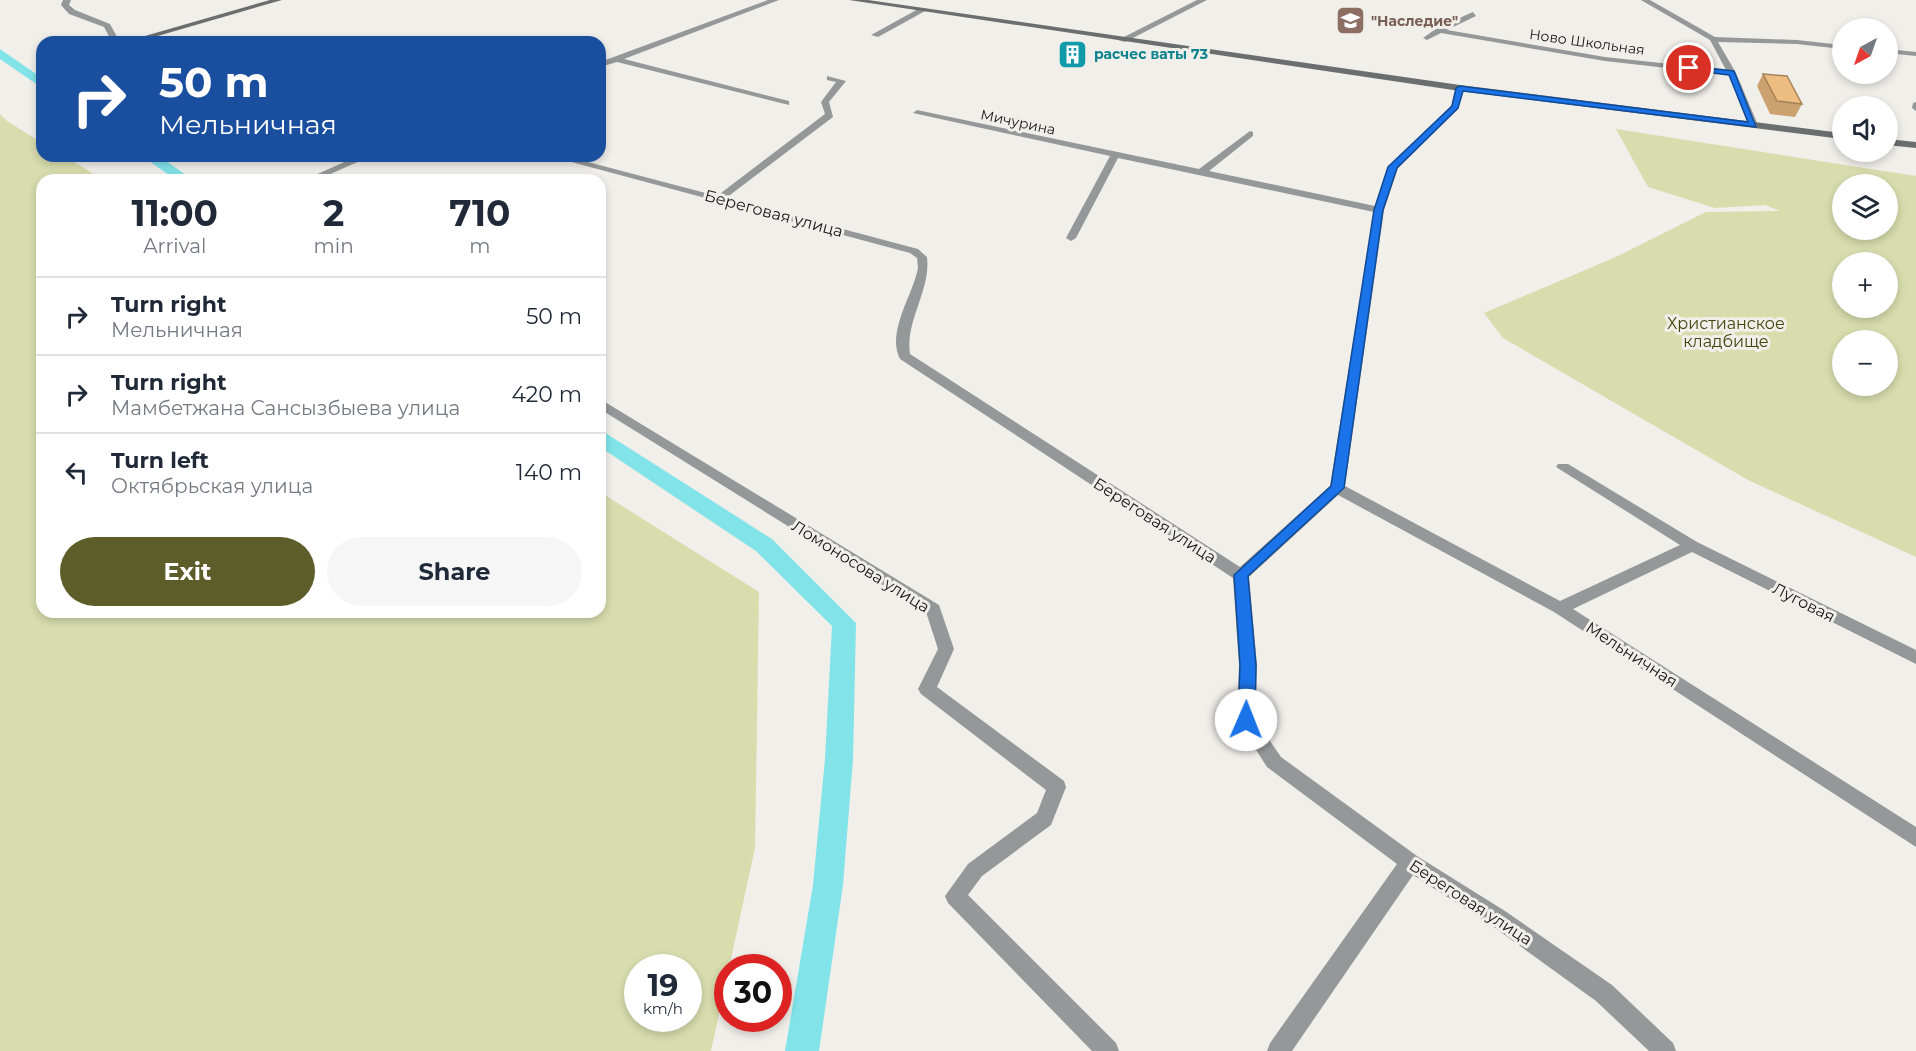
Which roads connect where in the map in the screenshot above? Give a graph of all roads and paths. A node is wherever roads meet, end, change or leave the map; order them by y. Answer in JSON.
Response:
{"nodes":[{"id":1,"x":67,"y":0,"type":"edge"},
{"id":2,"x":278,"y":0,"type":"edge"},
{"id":3,"x":775,"y":0,"type":"edge"},
{"id":4,"x":853,"y":0,"type":"edge"},
{"id":5,"x":1201,"y":0,"type":"edge"},
{"id":6,"x":1645,"y":0,"type":"edge"},
{"id":7,"x":924,"y":10,"type":"junction"},
{"id":8,"x":1473,"y":14,"type":"dead end"},
{"id":9,"x":1440,"y":30,"type":"junction"},
{"id":10,"x":875,"y":35,"type":"dead end"},
{"id":11,"x":113,"y":36,"type":"edge"},
{"id":12,"x":149,"y":36,"type":"edge"},
{"id":13,"x":1427,"y":38,"type":"dead end"},
{"id":14,"x":1713,"y":39,"type":"junction"},
{"id":15,"x":1122,"y":40,"type":"junction"},
{"id":16,"x":1832,"y":46,"type":"edge"},
{"id":17,"x":1898,"y":52,"type":"edge"},
{"id":18,"x":1916,"y":54,"type":"edge"},
{"id":19,"x":616,"y":59,"type":"junction"},
{"id":20,"x":606,"y":63,"type":"edge"},
{"id":21,"x":1732,"y":73,"type":"junction"},
{"id":22,"x":830,"y":78,"type":"dead end"},
{"id":23,"x":1460,"y":88,"type":"junction"},
{"id":24,"x":786,"y":103,"type":"dead end"},
{"id":25,"x":917,"y":113,"type":"dead end"},
{"id":26,"x":1753,"y":125,"type":"junction"},
{"id":27,"x":1250,"y":134,"type":"dead end"},
{"id":28,"x":1832,"y":135,"type":"edge"},
{"id":29,"x":1898,"y":143,"type":"edge"},
{"id":30,"x":1916,"y":145,"type":"edge"},
{"id":31,"x":1114,"y":157,"type":"junction"},
{"id":32,"x":352,"y":162,"type":"edge"},
{"id":33,"x":578,"y":162,"type":"edge"},
{"id":34,"x":1202,"y":172,"type":"junction"},
{"id":35,"x":323,"y":174,"type":"edge"},
{"id":36,"x":720,"y":198,"type":"junction"},
{"id":37,"x":1379,"y":210,"type":"junction"},
{"id":38,"x":1071,"y":238,"type":"dead end"},
{"id":39,"x":606,"y":407,"type":"edge"},
{"id":40,"x":1563,"y":467,"type":"dead end"},
{"id":41,"x":1337,"y":488,"type":"junction"},
{"id":42,"x":1692,"y":546,"type":"junction"},
{"id":43,"x":1241,"y":575,"type":"junction"},
{"id":44,"x":1560,"y":608,"type":"junction"},
{"id":45,"x":1916,"y":658,"type":"edge"},
{"id":46,"x":1916,"y":838,"type":"edge"},
{"id":47,"x":1410,"y":862,"type":"junction"},
{"id":48,"x":1108,"y":1051,"type":"edge"},
{"id":49,"x":1278,"y":1051,"type":"edge"},
{"id":50,"x":1665,"y":1051,"type":"edge"}],
"edges":[{"from":1,"to":11,"type":"street"},
{"from":2,"to":12,"type":"main road"},
{"from":3,"to":19,"type":"street"},
{"from":4,"to":7,"type":"main road"},
{"from":5,"to":15,"type":"street"},
{"from":6,"to":14,"type":"street"},
{"from":7,"to":10,"type":"street"},
{"from":7,"to":15,"type":"main road"},
{"from":8,"to":9,"type":"street"},
{"from":9,"to":13,"type":"street"},
{"from":9,"to":21,"type":"street","name":"Ново Школьная"},
{"from":14,"to":16,"type":"street"},
{"from":14,"to":21,"type":"street"},
{"from":15,"to":23,"type":"main road"},
{"from":17,"to":18,"type":"street"},
{"from":19,"to":20,"type":"street"},
{"from":19,"to":24,"type":"street"},
{"from":21,"to":26,"type":"street"},
{"from":22,"to":36,"type":"street"},
{"from":23,"to":26,"type":"main road"},
{"from":23,"to":37,"type":"street"},
{"from":25,"to":31,"type":"street","name":"Мичурина"},
{"from":26,"to":28,"type":"main road"},
{"from":27,"to":34,"type":"street"},
{"from":29,"to":30,"type":"main road"},
{"from":31,"to":34,"type":"street","name":"Мичурина"},
{"from":31,"to":38,"type":"street"},
{"from":32,"to":35,"type":"street"},
{"from":33,"to":36,"type":"street","name":"Береговая улица"},
{"from":34,"to":37,"type":"street","name":"Мичурина"},
{"from":36,"to":43,"type":"street","name":"Береговая улица"},
{"from":37,"to":41,"type":"street"},
{"from":39,"to":48,"type":"street","name":"Ломоносова улица"},
{"from":40,"to":42,"type":"street","name":"Луговая"},
{"from":41,"to":43,"type":"street"},
{"from":41,"to":44,"type":"street","name":"Мельничная"},
{"from":42,"to":44,"type":"street"},
{"from":42,"to":45,"type":"street","name":"Луговая"},
{"from":43,"to":47,"type":"street","name":"Береговая улица"},
{"from":44,"to":46,"type":"street","name":"Мельничная"},
{"from":47,"to":49,"type":"street"},
{"from":47,"to":50,"type":"street","name":"Береговая улица"}]}
